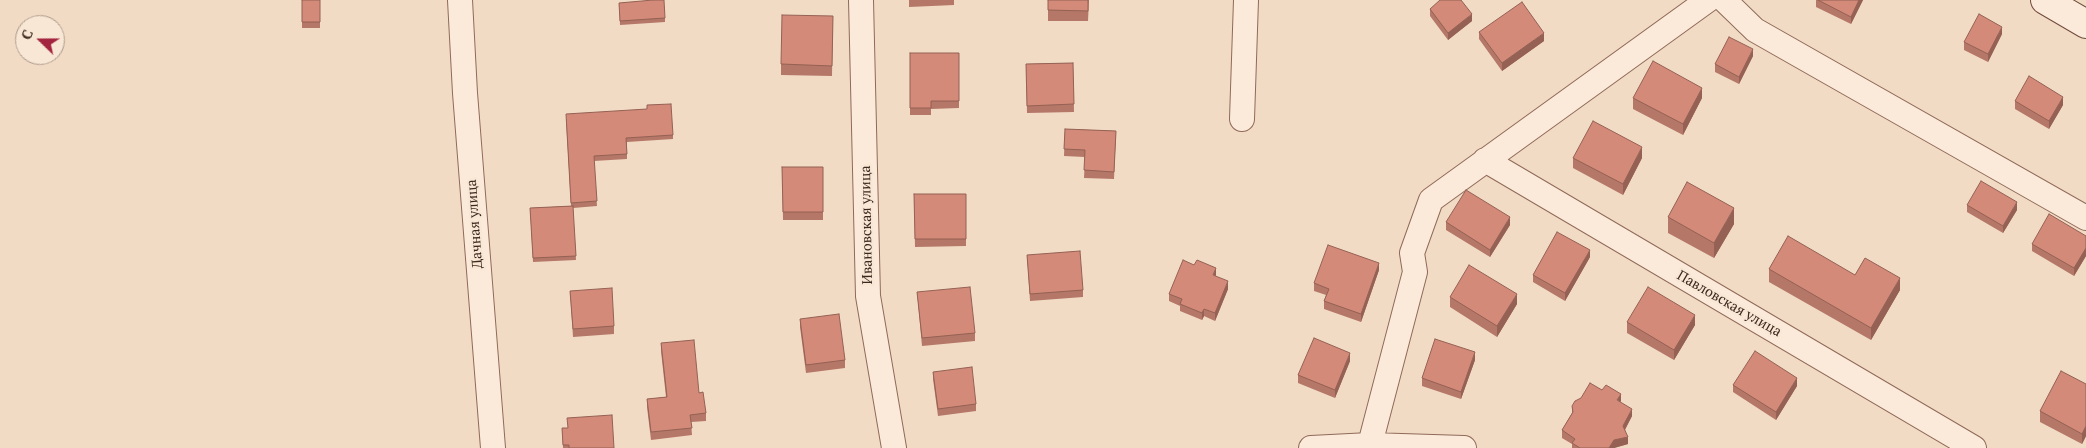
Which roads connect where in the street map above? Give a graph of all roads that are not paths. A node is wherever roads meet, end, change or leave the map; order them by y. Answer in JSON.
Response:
{"nodes":[{"id":1,"x":460,"y":0,"type":"edge"},
{"id":2,"x":861,"y":0,"type":"edge"},
{"id":3,"x":1246,"y":0,"type":"edge"},
{"id":4,"x":1708,"y":0,"type":"edge"},
{"id":5,"x":1724,"y":0,"type":"edge"},
{"id":6,"x":2045,"y":0,"type":"edge"},
{"id":7,"x":2086,"y":24,"type":"edge"},
{"id":8,"x":1242,"y":119,"type":"dead end"},
{"id":9,"x":1485,"y":160,"type":"junction"},
{"id":10,"x":2086,"y":218,"type":"edge"},
{"id":11,"x":1370,"y":447,"type":"edge"},
{"id":12,"x":493,"y":448,"type":"edge"},
{"id":13,"x":894,"y":448,"type":"edge"},
{"id":14,"x":1311,"y":448,"type":"edge"},
{"id":15,"x":1464,"y":448,"type":"edge"},
{"id":16,"x":1974,"y":448,"type":"edge"}],
"edges":[{"from":1,"to":12,"type":"street","name":"Дачная улица"},
{"from":2,"to":13,"type":"street","name":"Ивановская улица"},
{"from":3,"to":8,"type":"street"},
{"from":4,"to":9,"type":"street"},
{"from":5,"to":10,"type":"street"},
{"from":6,"to":7,"type":"street"},
{"from":9,"to":11,"type":"street"},
{"from":9,"to":16,"type":"street","name":"Павловская улица"},
{"from":11,"to":14,"type":"street"},
{"from":11,"to":15,"type":"street"}]}
